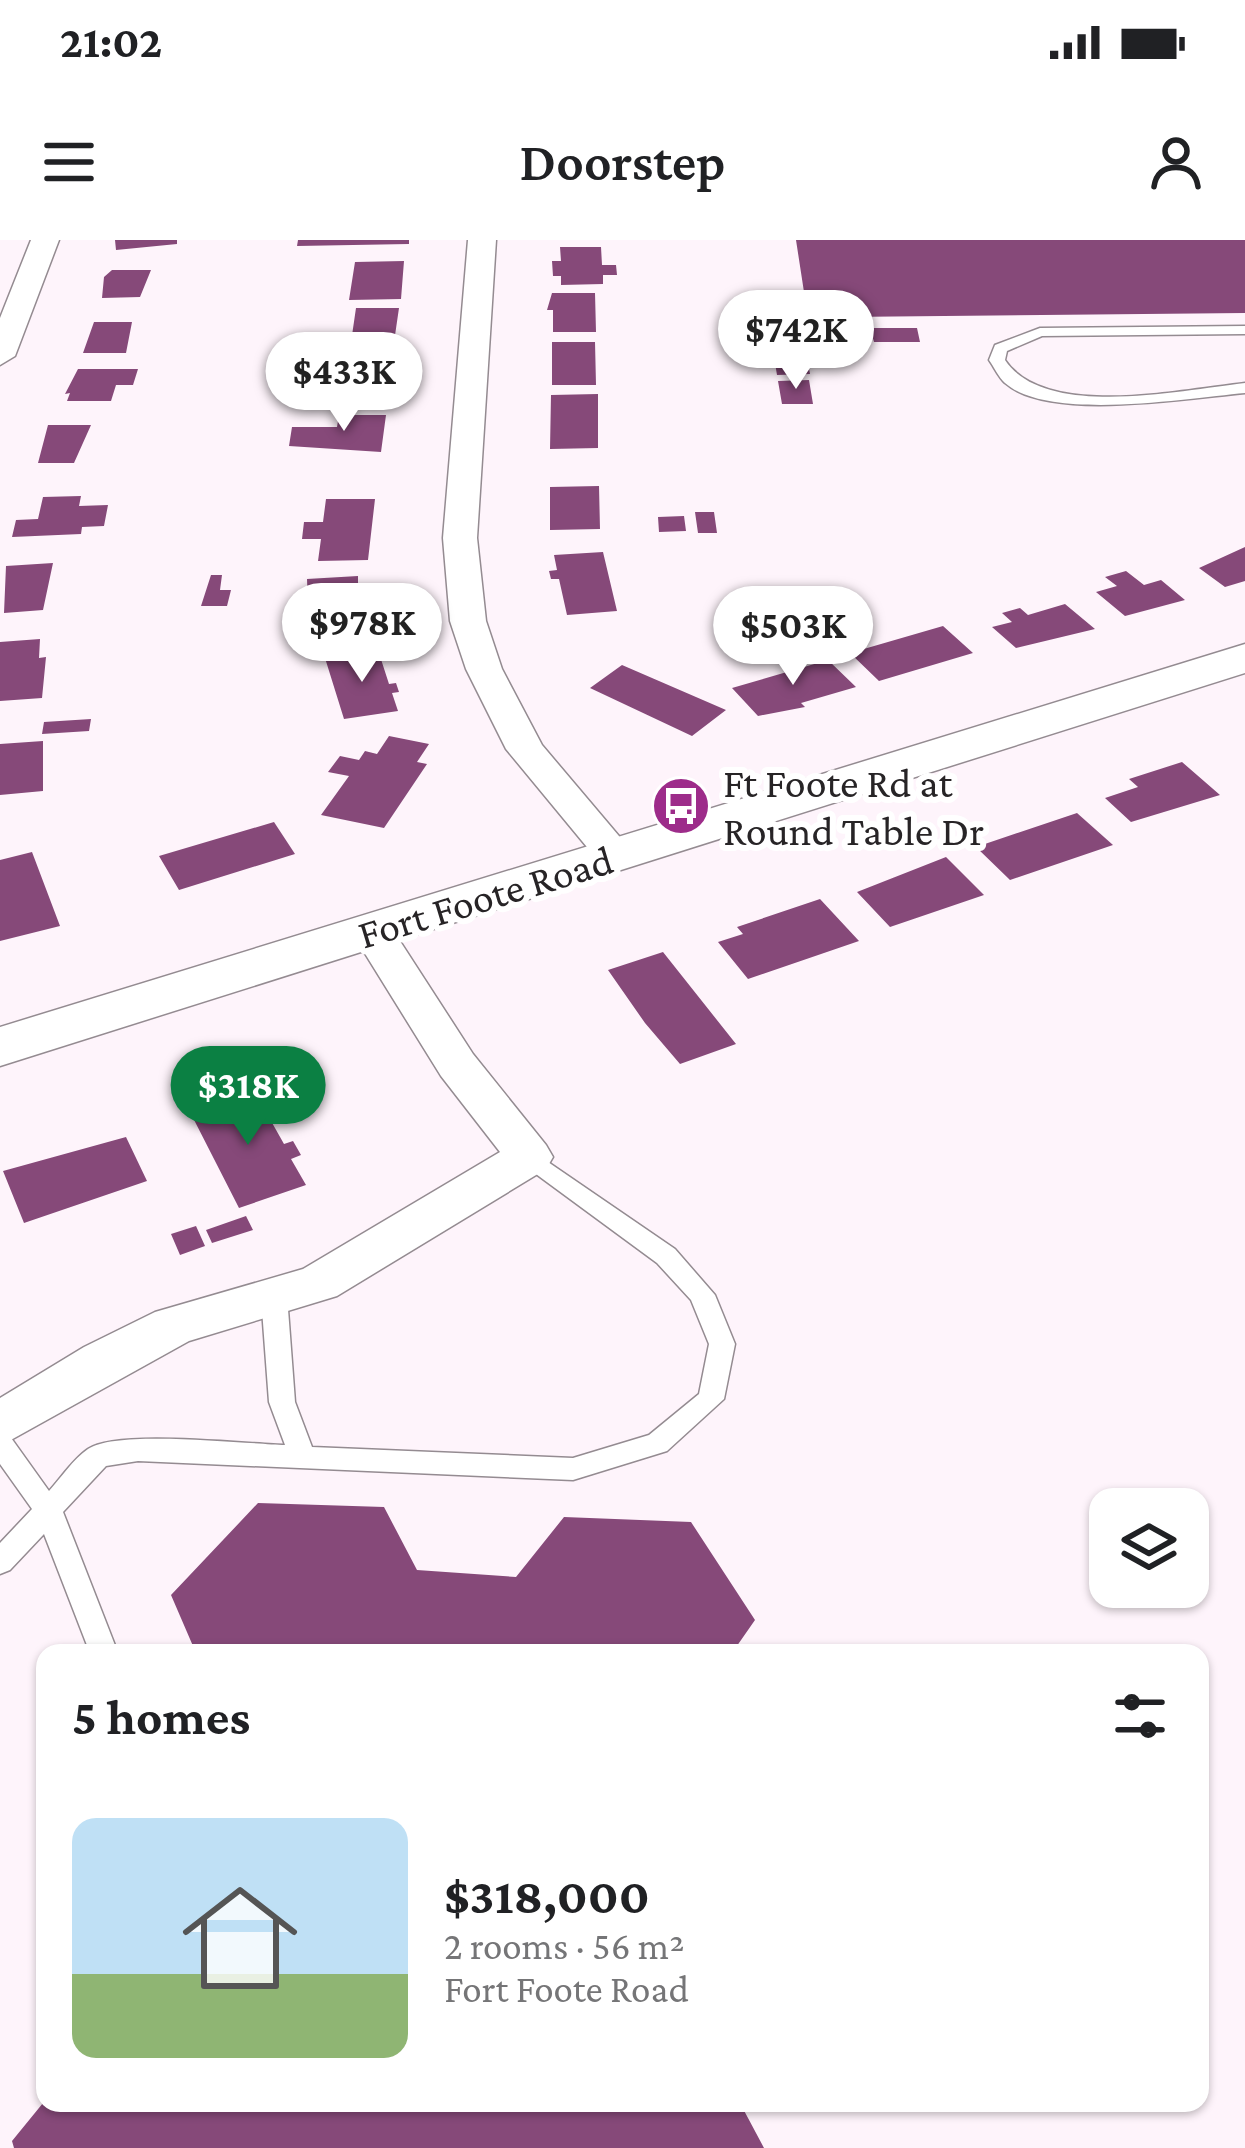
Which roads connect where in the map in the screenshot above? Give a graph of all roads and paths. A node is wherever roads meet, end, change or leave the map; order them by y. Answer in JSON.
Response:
{"nodes":[{"id":1,"x":45,"y":240,"type":"edge"},
{"id":2,"x":482,"y":240,"type":"edge"},
{"id":3,"x":1245,"y":331,"type":"edge"},
{"id":4,"x":0,"y":356,"type":"edge"},
{"id":5,"x":1245,"y":388,"type":"edge"},
{"id":6,"x":1245,"y":658,"type":"edge"},
{"id":7,"x":615,"y":855,"type":"junction"},
{"id":8,"x":372,"y":931,"type":"junction"},
{"id":9,"x":0,"y":1047,"type":"edge"},
{"id":10,"x":529,"y":1157,"type":"junction"},
{"id":11,"x":274,"y":1296,"type":"junction"},
{"id":12,"x":0,"y":1425,"type":"edge"},
{"id":13,"x":0,"y":1443,"type":"edge"},
{"id":14,"x":302,"y":1456,"type":"junction"},
{"id":15,"x":49,"y":1512,"type":"junction"},
{"id":16,"x":0,"y":1562,"type":"edge"},
{"id":17,"x":100,"y":1644,"type":"edge"}],
"edges":[{"from":1,"to":4,"type":"street"},
{"from":2,"to":7,"type":"street"},
{"from":3,"to":5,"type":"lane"},
{"from":6,"to":7,"type":"street","name":"Fort Foote Road"},
{"from":7,"to":8,"type":"street","name":"Fort Foote Road"},
{"from":8,"to":9,"type":"street","name":"Fort Foote Road"},
{"from":8,"to":10,"type":"street"},
{"from":10,"to":11,"type":"street"},
{"from":10,"to":14,"type":"lane"},
{"from":11,"to":12,"type":"street"},
{"from":11,"to":14,"type":"lane"},
{"from":13,"to":15,"type":"lane"},
{"from":14,"to":15,"type":"lane"},
{"from":15,"to":16,"type":"lane"},
{"from":15,"to":17,"type":"lane"}]}
